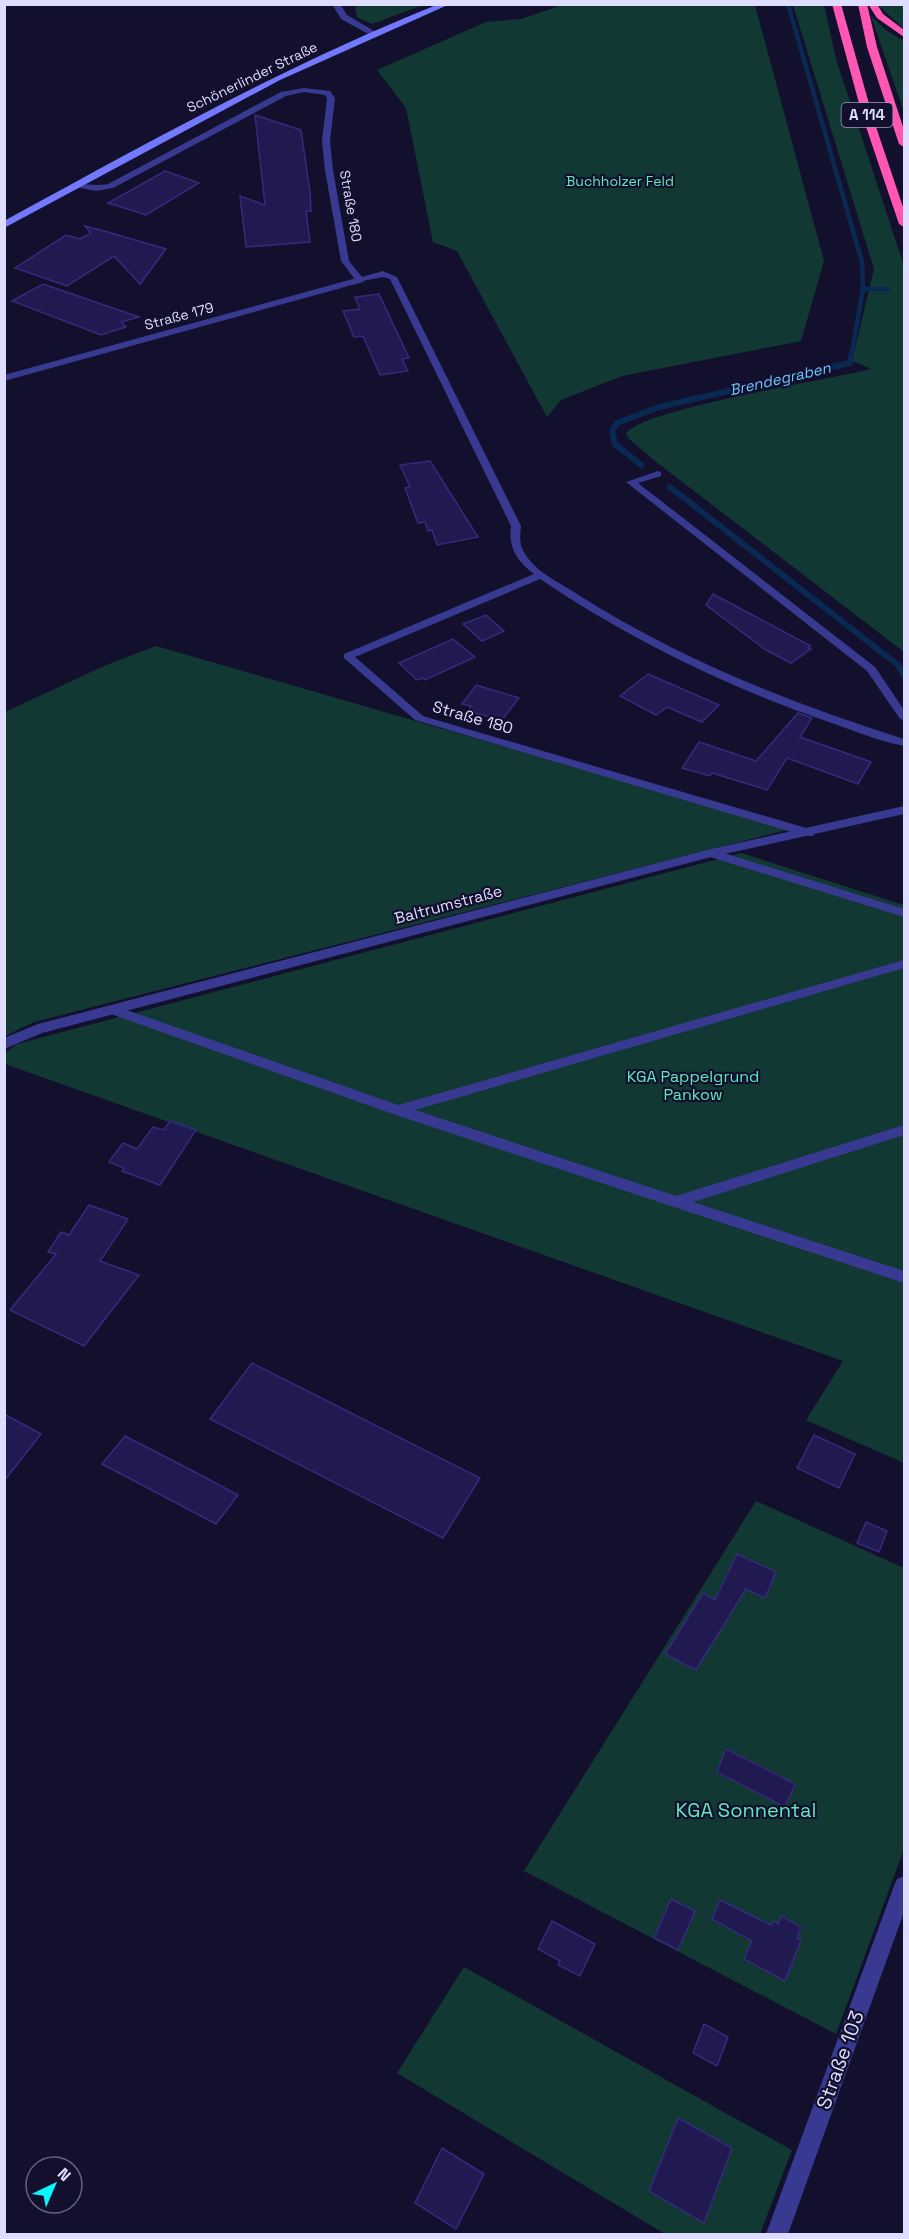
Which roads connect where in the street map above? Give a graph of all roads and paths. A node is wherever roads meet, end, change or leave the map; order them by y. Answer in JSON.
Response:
{"nodes":[{"id":1,"x":336,"y":4,"type":"edge"},
{"id":2,"x":447,"y":4,"type":"edge"},
{"id":3,"x":836,"y":4,"type":"edge"},
{"id":4,"x":862,"y":4,"type":"edge"},
{"id":5,"x":872,"y":4,"type":"edge"},
{"id":6,"x":375,"y":34,"type":"junction"},
{"id":7,"x":904,"y":34,"type":"edge"},
{"id":8,"x":320,"y":92,"type":"joint"},
{"id":9,"x":904,"y":144,"type":"edge"},
{"id":10,"x":74,"y":186,"type":"junction"},
{"id":11,"x":904,"y":224,"type":"edge"},
{"id":12,"x":4,"y":225,"type":"edge"},
{"id":13,"x":360,"y":280,"type":"junction"},
{"id":14,"x":4,"y":378,"type":"edge"},
{"id":15,"x":658,"y":474,"type":"dead end"},
{"id":16,"x":541,"y":575,"type":"junction"},
{"id":17,"x":904,"y":717,"type":"edge"},
{"id":18,"x":904,"y":743,"type":"edge"},
{"id":19,"x":904,"y":810,"type":"edge"},
{"id":20,"x":809,"y":833,"type":"junction"},
{"id":21,"x":711,"y":853,"type":"junction"},
{"id":22,"x":904,"y":913,"type":"edge"},
{"id":23,"x":904,"y":964,"type":"edge"},
{"id":24,"x":113,"y":1010,"type":"junction"},
{"id":25,"x":4,"y":1044,"type":"edge"},
{"id":26,"x":398,"y":1110,"type":"junction"},
{"id":27,"x":904,"y":1130,"type":"edge"},
{"id":28,"x":678,"y":1201,"type":"junction"},
{"id":29,"x":904,"y":1277,"type":"edge"},
{"id":30,"x":904,"y":1886,"type":"edge"},
{"id":31,"x":777,"y":2235,"type":"edge"}],
"edges":[{"from":1,"to":6,"type":"street"},
{"from":2,"to":6,"type":"main road","name":"Schönerlinder Straße"},
{"from":3,"to":11,"type":"highway","number":"A 114"},
{"from":4,"to":9,"type":"highway","number":"A 114"},
{"from":5,"to":7,"type":"highway"},
{"from":6,"to":10,"type":"main road","name":"Schönerlinder Straße"},
{"from":8,"to":10,"type":"lane","name":"Schönerlinder Straße"},
{"from":8,"to":13,"type":"lane","name":"Straße 180"},
{"from":10,"to":12,"type":"main road","name":"Schönerlinder Straße"},
{"from":13,"to":14,"type":"street","name":"Straße 179"},
{"from":13,"to":16,"type":"lane"},
{"from":15,"to":17,"type":"lane"},
{"from":16,"to":18,"type":"lane"},
{"from":16,"to":20,"type":"lane","name":"Straße 180"},
{"from":19,"to":20,"type":"street","name":"Baltrumstraße"},
{"from":20,"to":21,"type":"street","name":"Baltrumstraße"},
{"from":21,"to":22,"type":"lane"},
{"from":21,"to":24,"type":"street","name":"Baltrumstraße"},
{"from":23,"to":26,"type":"lane"},
{"from":24,"to":25,"type":"street","name":"Baltrumstraße"},
{"from":24,"to":26,"type":"lane"},
{"from":26,"to":28,"type":"lane"},
{"from":27,"to":28,"type":"lane"},
{"from":28,"to":29,"type":"lane"},
{"from":30,"to":31,"type":"street","name":"Straße 103"}]}
